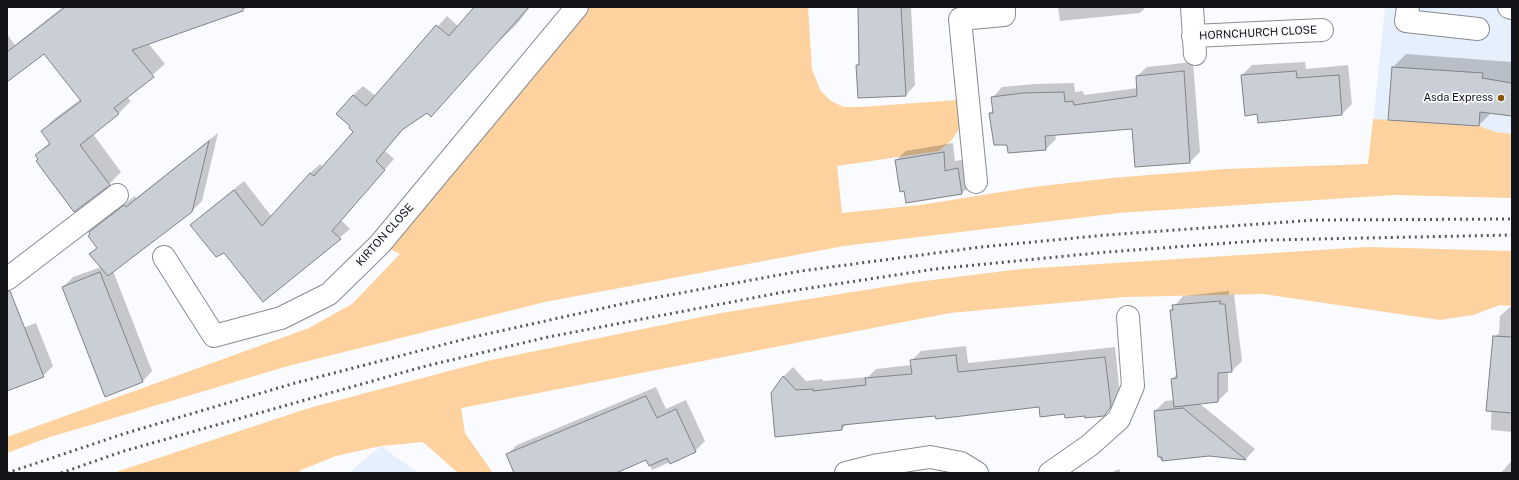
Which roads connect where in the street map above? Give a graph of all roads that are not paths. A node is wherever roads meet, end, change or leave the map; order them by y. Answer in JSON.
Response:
{"nodes":[{"id":1,"x":576,"y":7,"type":"edge"},
{"id":2,"x":1004,"y":7,"type":"edge"},
{"id":3,"x":1192,"y":7,"type":"edge"},
{"id":4,"x":1408,"y":7,"type":"edge"},
{"id":5,"x":1509,"y":7,"type":"edge"},
{"id":6,"x":1512,"y":8,"type":"edge"},
{"id":7,"x":1478,"y":29,"type":"dead end"},
{"id":8,"x":1322,"y":30,"type":"dead end"},
{"id":9,"x":976,"y":182,"type":"dead end"},
{"id":10,"x":117,"y":195,"type":"dead end"},
{"id":11,"x":164,"y":257,"type":"dead end"},
{"id":12,"x":7,"y":279,"type":"edge"},
{"id":13,"x":1128,"y":317,"type":"dead end"},
{"id":14,"x":846,"y":473,"type":"edge"},
{"id":15,"x":977,"y":473,"type":"edge"},
{"id":16,"x":1050,"y":473,"type":"edge"}],
"edges":[{"from":1,"to":11,"type":"street","name":"KIRTON CLOSE"},
{"from":2,"to":9,"type":"street"},
{"from":3,"to":8,"type":"street","name":"HORNCHURCH CLOSE"},
{"from":4,"to":7,"type":"street"},
{"from":5,"to":6,"type":"street"},
{"from":10,"to":12,"type":"street"},
{"from":13,"to":16,"type":"street"},
{"from":14,"to":15,"type":"street"}]}
